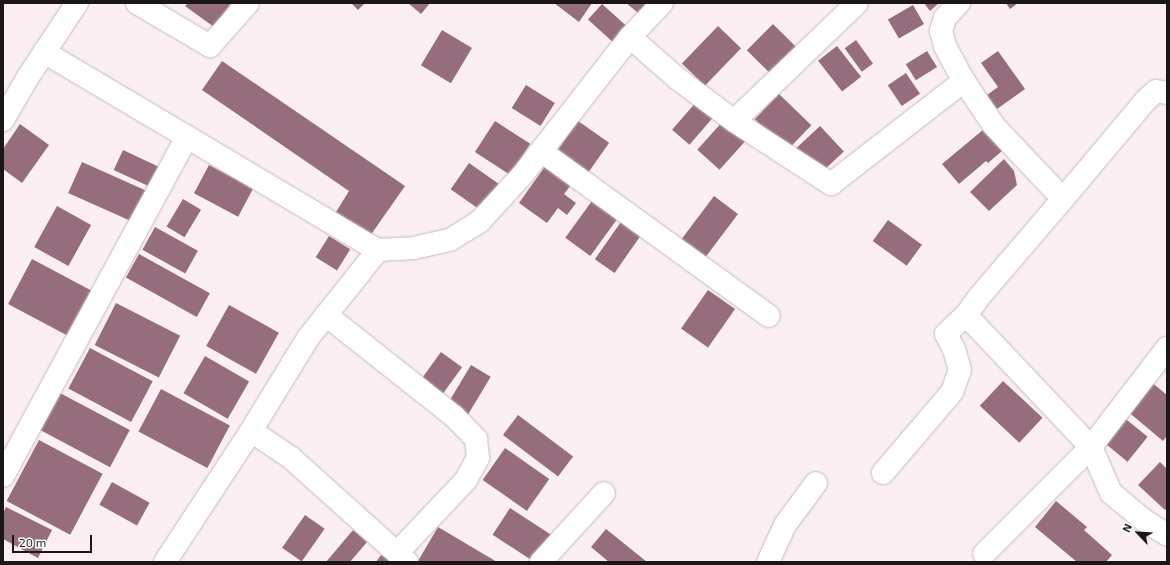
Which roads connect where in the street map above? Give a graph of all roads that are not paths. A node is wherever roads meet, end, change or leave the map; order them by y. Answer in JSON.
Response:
{"nodes":[{"id":1,"x":77,"y":3,"type":"edge"},
{"id":2,"x":137,"y":3,"type":"edge"},
{"id":3,"x":248,"y":3,"type":"edge"},
{"id":4,"x":662,"y":3,"type":"edge"},
{"id":5,"x":857,"y":3,"type":"edge"},
{"id":6,"x":959,"y":3,"type":"edge"},
{"id":7,"x":630,"y":37,"type":"junction"},
{"id":8,"x":44,"y":52,"type":"junction"},
{"id":9,"x":964,"y":80,"type":"junction"},
{"id":10,"x":1167,"y":93,"type":"edge"},
{"id":11,"x":3,"y":120,"type":"edge"},
{"id":12,"x":734,"y":121,"type":"junction"},
{"id":13,"x":187,"y":138,"type":"junction"},
{"id":14,"x":541,"y":151,"type":"junction"},
{"id":15,"x":1063,"y":199,"type":"junction"},
{"id":16,"x":378,"y":250,"type":"junction"},
{"id":17,"x":966,"y":314,"type":"junction"},
{"id":18,"x":326,"y":315,"type":"junction"},
{"id":19,"x":769,"y":316,"type":"dead end"},
{"id":20,"x":1167,"y":348,"type":"edge"},
{"id":21,"x":251,"y":431,"type":"junction"},
{"id":22,"x":1091,"y":447,"type":"junction"},
{"id":23,"x":884,"y":473,"type":"dead end"},
{"id":24,"x":3,"y":476,"type":"edge"},
{"id":25,"x":816,"y":483,"type":"dead end"},
{"id":26,"x":604,"y":493,"type":"dead end"},
{"id":27,"x":1167,"y":535,"type":"edge"},
{"id":28,"x":984,"y":554,"type":"dead end"},
{"id":29,"x":402,"y":557,"type":"edge"},
{"id":30,"x":165,"y":562,"type":"edge"},
{"id":31,"x":542,"y":562,"type":"edge"},
{"id":32,"x":768,"y":562,"type":"edge"}],
"edges":[{"from":1,"to":8,"type":"street"},
{"from":2,"to":3,"type":"street"},
{"from":4,"to":7,"type":"street"},
{"from":5,"to":12,"type":"street"},
{"from":6,"to":9,"type":"street"},
{"from":7,"to":12,"type":"street"},
{"from":7,"to":14,"type":"street"},
{"from":8,"to":11,"type":"street"},
{"from":8,"to":13,"type":"street"},
{"from":9,"to":12,"type":"street"},
{"from":9,"to":15,"type":"street"},
{"from":10,"to":15,"type":"street"},
{"from":13,"to":16,"type":"street"},
{"from":13,"to":24,"type":"street"},
{"from":14,"to":16,"type":"street"},
{"from":14,"to":19,"type":"street"},
{"from":15,"to":17,"type":"street"},
{"from":16,"to":18,"type":"street"},
{"from":17,"to":22,"type":"street"},
{"from":17,"to":23,"type":"street"},
{"from":18,"to":21,"type":"street"},
{"from":18,"to":29,"type":"street"},
{"from":20,"to":22,"type":"street"},
{"from":21,"to":29,"type":"street"},
{"from":21,"to":30,"type":"street"},
{"from":22,"to":27,"type":"street"},
{"from":22,"to":28,"type":"street"},
{"from":25,"to":32,"type":"street"},
{"from":26,"to":31,"type":"street"}]}
